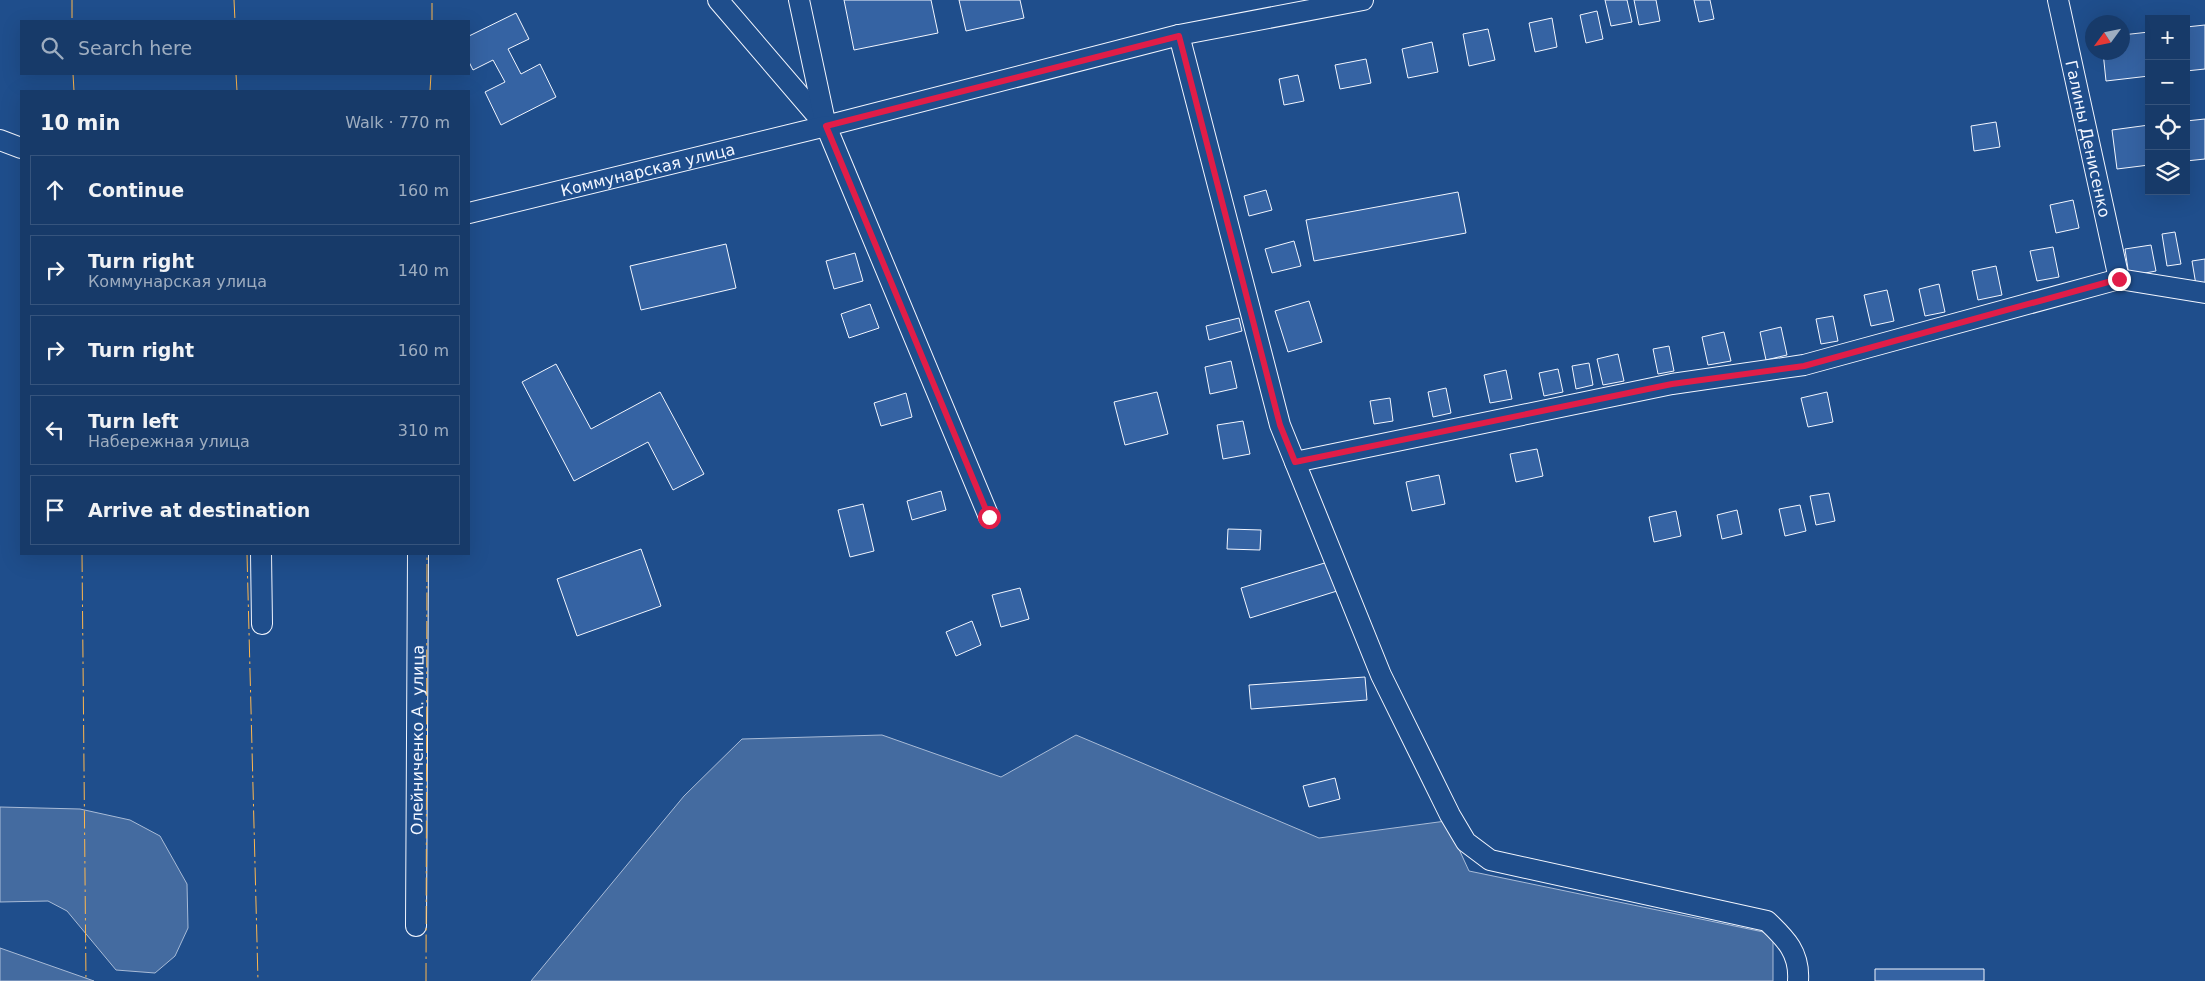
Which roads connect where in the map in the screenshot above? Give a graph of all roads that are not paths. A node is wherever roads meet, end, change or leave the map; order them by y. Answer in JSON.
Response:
{"nodes":[{"id":1,"x":718,"y":0,"type":"edge"},
{"id":2,"x":799,"y":0,"type":"edge"},
{"id":3,"x":1363,"y":0,"type":"edge"},
{"id":4,"x":2058,"y":0,"type":"edge"},
{"id":5,"x":1179,"y":36,"type":"junction"},
{"id":6,"x":826,"y":126,"type":"junction"},
{"id":7,"x":0,"y":140,"type":"edge"},
{"id":8,"x":20,"y":148,"type":"edge"},
{"id":9,"x":470,"y":213,"type":"edge"},
{"id":10,"x":2119,"y":279,"type":"junction"},
{"id":11,"x":2205,"y":293,"type":"edge"},
{"id":12,"x":1295,"y":462,"type":"junction"},
{"id":13,"x":989,"y":517,"type":"dead end"},
{"id":14,"x":261,"y":555,"type":"edge"},
{"id":15,"x":418,"y":555,"type":"edge"},
{"id":16,"x":262,"y":624,"type":"dead end"},
{"id":17,"x":416,"y":926,"type":"dead end"},
{"id":18,"x":1798,"y":981,"type":"edge"}],
"edges":[{"from":1,"to":6,"type":"street"},
{"from":2,"to":6,"type":"street"},
{"from":3,"to":5,"type":"street","name":"Коммунарская улица"},
{"from":4,"to":10,"type":"street","name":"Галины Денисенко"},
{"from":5,"to":6,"type":"street","name":"Коммунарская улица"},
{"from":5,"to":12,"type":"street"},
{"from":6,"to":9,"type":"street","name":"Коммунарская улица"},
{"from":6,"to":13,"type":"street"},
{"from":7,"to":8,"type":"street"},
{"from":10,"to":11,"type":"street"},
{"from":10,"to":12,"type":"street"},
{"from":12,"to":18,"type":"street"},
{"from":14,"to":16,"type":"street"},
{"from":15,"to":17,"type":"street","name":"Олейниченко А. улица"}]}
